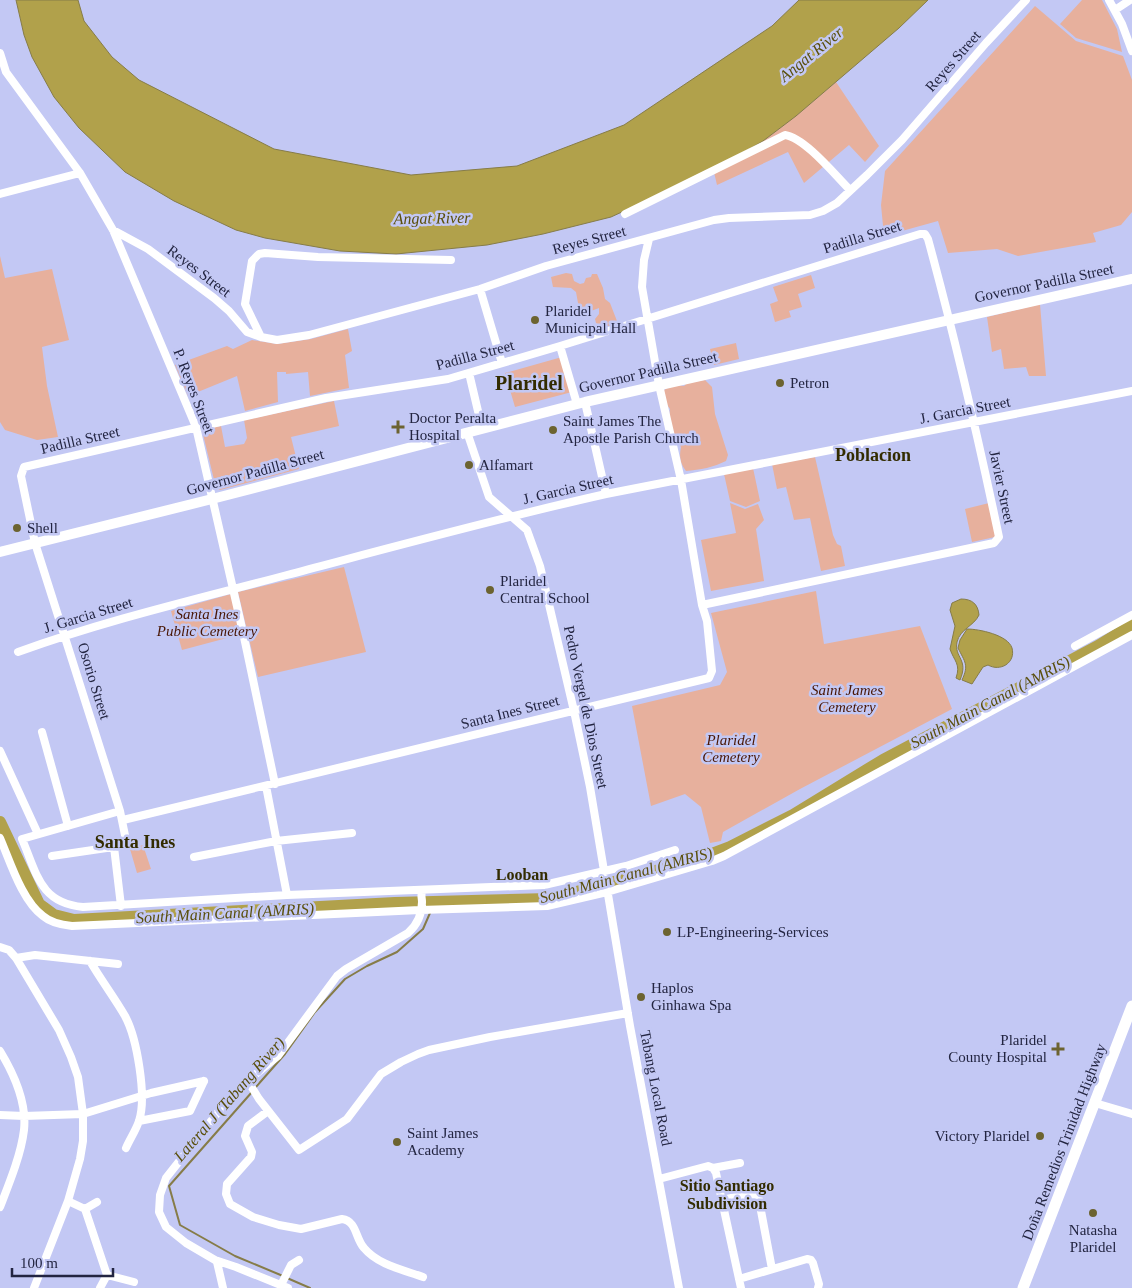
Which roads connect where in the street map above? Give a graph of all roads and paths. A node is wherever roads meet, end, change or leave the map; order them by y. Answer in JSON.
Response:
{"nodes":[{"id":1,"x":1026,"y":0,"type":"edge"},
{"id":2,"x":1109,"y":0,"type":"edge"},
{"id":3,"x":1130,"y":0,"type":"edge"},
{"id":4,"x":1115,"y":10,"type":"junction"},
{"id":5,"x":1132,"y":51,"type":"edge"},
{"id":6,"x":0,"y":53,"type":"edge"},
{"id":7,"x":80,"y":173,"type":"junction"},
{"id":8,"x":850,"y":190,"type":"junction"},
{"id":9,"x":0,"y":194,"type":"edge"},
{"id":10,"x":625,"y":214,"type":"dead end"},
{"id":11,"x":113,"y":230,"type":"junction"},
{"id":12,"x":925,"y":234,"type":"joint"},
{"id":13,"x":649,"y":239,"type":"junction"},
{"id":14,"x":451,"y":260,"type":"dead end"},
{"id":15,"x":1132,"y":279,"type":"edge"},
{"id":16,"x":480,"y":289,"type":"junction"},
{"id":17,"x":648,"y":318,"type":"junction"},
{"id":18,"x":950,"y":319,"type":"junction"},
{"id":19,"x":260,"y":338,"type":"junction"},
{"id":20,"x":560,"y":346,"type":"junction"},
{"id":21,"x":502,"y":363,"type":"junction"},
{"id":22,"x":469,"y":373,"type":"junction"},
{"id":23,"x":659,"y":385,"type":"junction"},
{"id":24,"x":1132,"y":391,"type":"edge"},
{"id":25,"x":581,"y":403,"type":"junction"},
{"id":26,"x":975,"y":422,"type":"junction"},
{"id":27,"x":196,"y":427,"type":"junction"},
{"id":28,"x":482,"y":428,"type":"junction"},
{"id":29,"x":467,"y":432,"type":"junction"},
{"id":30,"x":24,"y":467,"type":"joint"},
{"id":31,"x":681,"y":480,"type":"junction"},
{"id":32,"x":606,"y":494,"type":"junction"},
{"id":33,"x":212,"y":499,"type":"junction"},
{"id":34,"x":526,"y":512,"type":"junction"},
{"id":35,"x":512,"y":516,"type":"junction"},
{"id":36,"x":527,"y":530,"type":"junction"},
{"id":37,"x":35,"y":543,"type":"junction"},
{"id":38,"x":0,"y":552,"type":"edge"},
{"id":39,"x":233,"y":590,"type":"junction"},
{"id":40,"x":702,"y":605,"type":"junction"},
{"id":41,"x":1132,"y":615,"type":"edge"},
{"id":42,"x":65,"y":635,"type":"junction"},
{"id":43,"x":1132,"y":635,"type":"edge"},
{"id":44,"x":1074,"y":646,"type":"dead end"},
{"id":45,"x":18,"y":652,"type":"dead end"},
{"id":46,"x":574,"y":711,"type":"junction"},
{"id":47,"x":42,"y":732,"type":"dead end"},
{"id":48,"x":0,"y":751,"type":"edge"},
{"id":49,"x":275,"y":784,"type":"junction"},
{"id":50,"x":266,"y":786,"type":"junction"},
{"id":51,"x":120,"y":811,"type":"junction"},
{"id":52,"x":122,"y":820,"type":"junction"},
{"id":53,"x":68,"y":826,"type":"junction"},
{"id":54,"x":352,"y":833,"type":"dead end"},
{"id":55,"x":38,"y":834,"type":"junction"},
{"id":56,"x":0,"y":838,"type":"edge"},
{"id":57,"x":276,"y":840,"type":"junction"},
{"id":58,"x":114,"y":847,"type":"junction"},
{"id":59,"x":675,"y":850,"type":"dead end"},
{"id":60,"x":52,"y":856,"type":"dead end"},
{"id":61,"x":194,"y":857,"type":"dead end"},
{"id":62,"x":603,"y":875,"type":"junction"},
{"id":63,"x":422,"y":891,"type":"junction"},
{"id":64,"x":607,"y":891,"type":"junction"},
{"id":65,"x":287,"y":896,"type":"junction"},
{"id":66,"x":121,"y":906,"type":"junction"},
{"id":67,"x":426,"y":908,"type":"junction"},
{"id":68,"x":0,"y":947,"type":"edge"},
{"id":69,"x":16,"y":958,"type":"junction"},
{"id":70,"x":90,"y":961,"type":"junction"},
{"id":71,"x":118,"y":964,"type":"dead end"},
{"id":72,"x":1132,"y":1006,"type":"edge"},
{"id":73,"x":628,"y":1013,"type":"junction"},
{"id":74,"x":0,"y":1051,"type":"edge"},
{"id":75,"x":248,"y":1084,"type":"junction"},
{"id":76,"x":142,"y":1095,"type":"junction"},
{"id":77,"x":1095,"y":1103,"type":"junction"},
{"id":78,"x":268,"y":1111,"type":"junction"},
{"id":79,"x":83,"y":1114,"type":"junction"},
{"id":80,"x":1132,"y":1114,"type":"edge"},
{"id":81,"x":0,"y":1115,"type":"edge"},
{"id":82,"x":24,"y":1116,"type":"junction"},
{"id":83,"x":139,"y":1121,"type":"junction"},
{"id":84,"x":126,"y":1148,"type":"dead end"},
{"id":85,"x":740,"y":1163,"type":"dead end"},
{"id":86,"x":713,"y":1168,"type":"junction"},
{"id":87,"x":659,"y":1179,"type":"junction"},
{"id":88,"x":722,"y":1200,"type":"junction"},
{"id":89,"x":68,"y":1201,"type":"junction"},
{"id":90,"x":97,"y":1202,"type":"dead end"},
{"id":91,"x":0,"y":1207,"type":"edge"},
{"id":92,"x":85,"y":1209,"type":"junction"},
{"id":93,"x":215,"y":1260,"type":"junction"},
{"id":94,"x":300,"y":1260,"type":"dead end"},
{"id":95,"x":772,"y":1269,"type":"junction"},
{"id":96,"x":106,"y":1275,"type":"junction"},
{"id":97,"x":423,"y":1277,"type":"dead end"},
{"id":98,"x":739,"y":1279,"type":"junction"},
{"id":99,"x":134,"y":1282,"type":"dead end"},
{"id":100,"x":284,"y":1285,"type":"edge"},
{"id":101,"x":34,"y":1288,"type":"edge"},
{"id":102,"x":100,"y":1288,"type":"edge"},
{"id":103,"x":223,"y":1288,"type":"edge"},
{"id":104,"x":679,"y":1288,"type":"edge"},
{"id":105,"x":741,"y":1288,"type":"edge"},
{"id":106,"x":818,"y":1288,"type":"edge"},
{"id":107,"x":1023,"y":1288,"type":"edge"}],
"edges":[{"from":1,"to":8,"type":"street","name":"Reyes Street"},
{"from":2,"to":4,"type":"street"},
{"from":3,"to":4,"type":"street"},
{"from":4,"to":5,"type":"street"},
{"from":6,"to":7,"type":"street","name":"P. Reyes Street"},
{"from":7,"to":9,"type":"street"},
{"from":7,"to":11,"type":"street","name":"P. Reyes Street"},
{"from":8,"to":10,"type":"street"},
{"from":8,"to":13,"type":"street","name":"Reyes Street"},
{"from":11,"to":19,"type":"street","name":"Reyes Street"},
{"from":11,"to":27,"type":"street","name":"P. Reyes Street"},
{"from":12,"to":17,"type":"street","name":"Padilla Street"},
{"from":12,"to":18,"type":"street","name":"Javier Street"},
{"from":13,"to":16,"type":"street","name":"Reyes Street"},
{"from":13,"to":17,"type":"street","name":"Santa Ines Street"},
{"from":14,"to":19,"type":"street"},
{"from":15,"to":18,"type":"main road","name":"Governor Padilla Street"},
{"from":16,"to":19,"type":"street","name":"Reyes Street"},
{"from":16,"to":21,"type":"street"},
{"from":17,"to":20,"type":"street","name":"Padilla Street"},
{"from":17,"to":23,"type":"street","name":"Santa Ines Street"},
{"from":18,"to":23,"type":"main road","name":"Governor Padilla Street"},
{"from":18,"to":26,"type":"street","name":"Javier Street"},
{"from":20,"to":21,"type":"street","name":"Padilla Street"},
{"from":20,"to":25,"type":"street"},
{"from":21,"to":22,"type":"street","name":"Padilla Street"},
{"from":22,"to":27,"type":"street","name":"Padilla Street"},
{"from":22,"to":28,"type":"street"},
{"from":23,"to":25,"type":"main road","name":"Governor Padilla Street"},
{"from":23,"to":31,"type":"street","name":"Santa Ines Street"},
{"from":24,"to":26,"type":"street","name":"J. Garcia Street"},
{"from":25,"to":28,"type":"main road","name":"Governor Padilla Street"},
{"from":25,"to":32,"type":"street"},
{"from":26,"to":31,"type":"street","name":"J. Garcia Street"},
{"from":26,"to":40,"type":"street","name":"Javier Street"},
{"from":27,"to":30,"type":"street","name":"Padilla Street"},
{"from":27,"to":33,"type":"street","name":"P. Reyes Street"},
{"from":28,"to":29,"type":"main road","name":"Governor Padilla Street"},
{"from":29,"to":33,"type":"main road","name":"Governor Padilla Street"},
{"from":29,"to":35,"type":"street","name":"Pedro Vergel de Dios Street"},
{"from":30,"to":37,"type":"street","name":"Osorio Street"},
{"from":31,"to":32,"type":"street","name":"J. Garcia Street"},
{"from":31,"to":40,"type":"street","name":"Santa Ines Street"},
{"from":32,"to":34,"type":"street","name":"J. Garcia Street"},
{"from":33,"to":37,"type":"main road","name":"Governor Padilla Street"},
{"from":33,"to":39,"type":"street","name":"P. Reyes Street"},
{"from":34,"to":35,"type":"street","name":"J. Garcia Street"},
{"from":34,"to":36,"type":"street","name":"Pedro Vergel de Dios Street"},
{"from":35,"to":36,"type":"street","name":"Pedro Vergel de Dios Street"},
{"from":35,"to":39,"type":"street","name":"J. Garcia Street"},
{"from":36,"to":46,"type":"street","name":"Pedro Vergel de Dios Street"},
{"from":37,"to":38,"type":"main road","name":"Governor Padilla Street"},
{"from":37,"to":42,"type":"street","name":"Osorio Street"},
{"from":39,"to":42,"type":"street","name":"J. Garcia Street"},
{"from":39,"to":49,"type":"street","name":"P. Reyes Street"},
{"from":40,"to":46,"type":"street","name":"Santa Ines Street"},
{"from":41,"to":44,"type":"street"},
{"from":42,"to":45,"type":"street","name":"J. Garcia Street"},
{"from":42,"to":51,"type":"street","name":"Osorio Street"},
{"from":43,"to":64,"type":"street"},
{"from":46,"to":49,"type":"street","name":"Santa Ines Street"},
{"from":46,"to":62,"type":"street","name":"Pedro Vergel de Dios Street"},
{"from":47,"to":53,"type":"street"},
{"from":48,"to":55,"type":"street"},
{"from":49,"to":50,"type":"street","name":"Santa Ines Street"},
{"from":50,"to":52,"type":"street","name":"Santa Ines Street"},
{"from":50,"to":57,"type":"street"},
{"from":51,"to":52,"type":"street","name":"Osorio Street"},
{"from":51,"to":53,"type":"street"},
{"from":52,"to":58,"type":"street","name":"Osorio Street"},
{"from":53,"to":55,"type":"street"},
{"from":54,"to":57,"type":"street"},
{"from":55,"to":66,"type":"street"},
{"from":56,"to":67,"type":"street"},
{"from":57,"to":61,"type":"street"},
{"from":57,"to":65,"type":"street"},
{"from":58,"to":60,"type":"street"},
{"from":58,"to":66,"type":"street"},
{"from":59,"to":62,"type":"street"},
{"from":62,"to":63,"type":"street"},
{"from":62,"to":64,"type":"street","name":"Pedro Vergel de Dios Street"},
{"from":63,"to":65,"type":"street"},
{"from":63,"to":67,"type":"street"},
{"from":64,"to":67,"type":"street"},
{"from":64,"to":73,"type":"street","name":"Tabang Local Road"},
{"from":65,"to":66,"type":"street"},
{"from":67,"to":75,"type":"street"},
{"from":68,"to":69,"type":"street"},
{"from":69,"to":70,"type":"street"},
{"from":69,"to":79,"type":"street"},
{"from":70,"to":71,"type":"street"},
{"from":70,"to":76,"type":"street"},
{"from":72,"to":77,"type":"highway","name":"Doña Remedios Trinidad Highway"},
{"from":73,"to":78,"type":"street"},
{"from":73,"to":87,"type":"street","name":"Tabang Local Road"},
{"from":74,"to":82,"type":"street"},
{"from":75,"to":78,"type":"street"},
{"from":75,"to":93,"type":"street"},
{"from":76,"to":79,"type":"street"},
{"from":76,"to":83,"type":"street"},
{"from":76,"to":83,"type":"street"},
{"from":77,"to":80,"type":"street"},
{"from":77,"to":107,"type":"highway","name":"Doña Remedios Trinidad Highway"},
{"from":78,"to":97,"type":"street"},
{"from":79,"to":82,"type":"street"},
{"from":79,"to":89,"type":"street"},
{"from":81,"to":82,"type":"street"},
{"from":82,"to":91,"type":"street"},
{"from":83,"to":84,"type":"street"},
{"from":85,"to":86,"type":"street"},
{"from":86,"to":87,"type":"street"},
{"from":86,"to":88,"type":"street"},
{"from":87,"to":104,"type":"street","name":"Tabang Local Road"},
{"from":88,"to":95,"type":"street"},
{"from":88,"to":98,"type":"street"},
{"from":89,"to":92,"type":"street"},
{"from":89,"to":101,"type":"street"},
{"from":90,"to":92,"type":"street"},
{"from":92,"to":96,"type":"street"},
{"from":93,"to":100,"type":"street"},
{"from":93,"to":103,"type":"street"},
{"from":94,"to":100,"type":"street"},
{"from":95,"to":98,"type":"street"},
{"from":95,"to":106,"type":"street"},
{"from":96,"to":99,"type":"street"},
{"from":96,"to":102,"type":"street"},
{"from":98,"to":105,"type":"street"}]}
